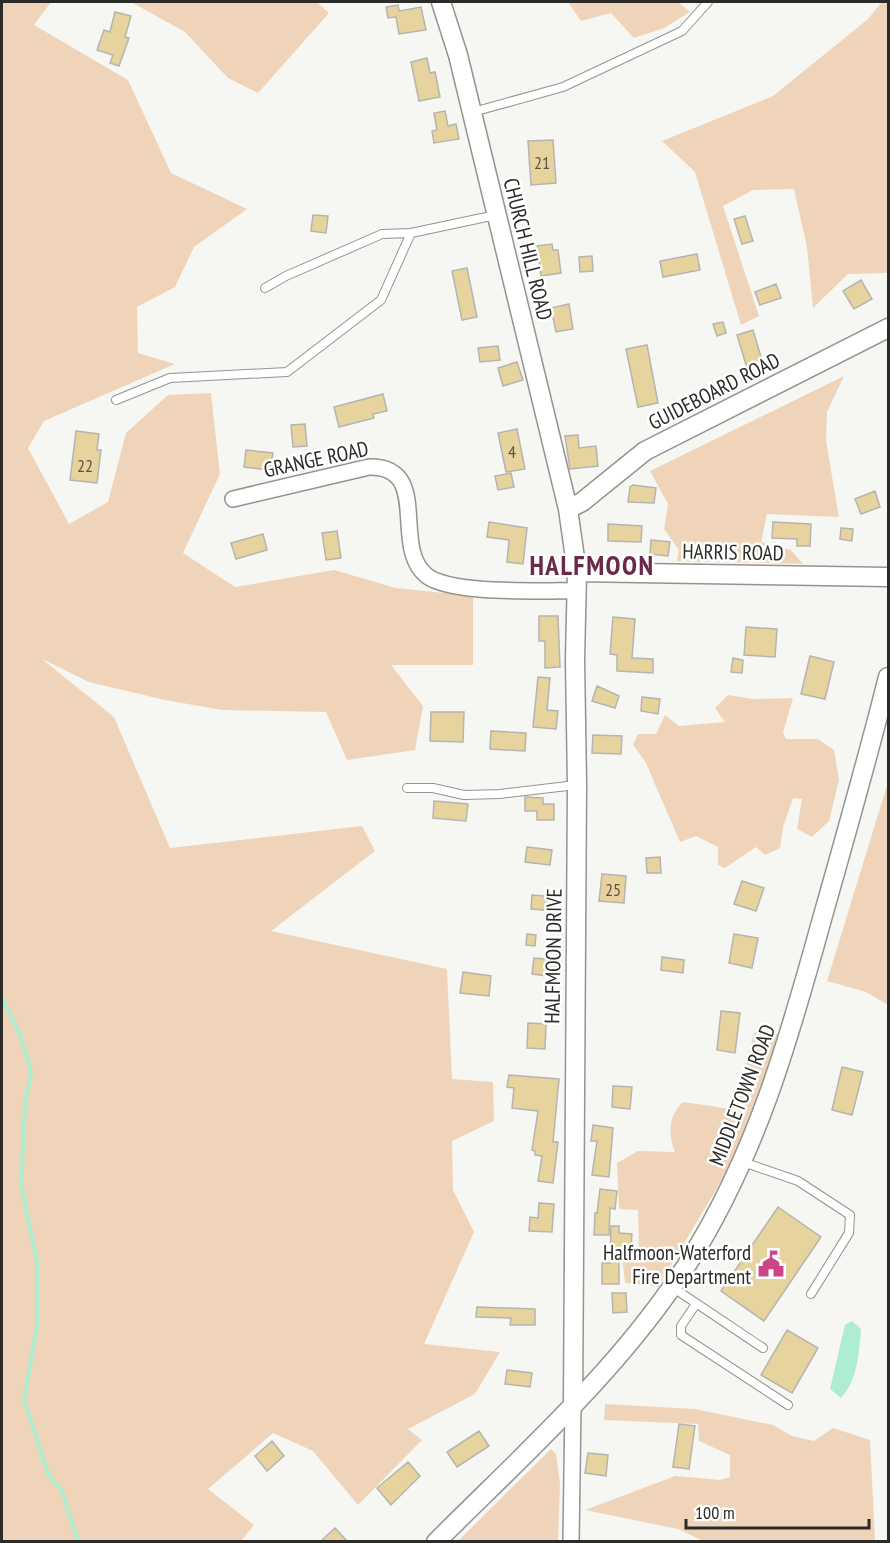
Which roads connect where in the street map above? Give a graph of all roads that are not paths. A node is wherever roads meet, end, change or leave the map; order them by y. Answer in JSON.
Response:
{"nodes":[{"id":1,"x":441,"y":2,"type":"edge"},
{"id":2,"x":708,"y":2,"type":"edge"},
{"id":3,"x":471,"y":112,"type":"junction"},
{"id":4,"x":496,"y":215,"type":"junction"},
{"id":5,"x":411,"y":233,"type":"junction"},
{"id":6,"x":265,"y":288,"type":"dead end"},
{"id":7,"x":888,"y":328,"type":"edge"},
{"id":8,"x":116,"y":400,"type":"dead end"},
{"id":9,"x":233,"y":499,"type":"dead end"},
{"id":10,"x":568,"y":509,"type":"junction"},
{"id":11,"x":578,"y":572,"type":"junction"},
{"id":12,"x":888,"y":578,"type":"edge"},
{"id":13,"x":577,"y":591,"type":"junction"},
{"id":14,"x":888,"y":677,"type":"edge"},
{"id":15,"x":577,"y":785,"type":"junction"},
{"id":16,"x":406,"y":788,"type":"dead end"},
{"id":17,"x":743,"y":1162,"type":"junction"},
{"id":18,"x":670,"y":1287,"type":"junction"},
{"id":19,"x":812,"y":1293,"type":"dead end"},
{"id":20,"x":696,"y":1304,"type":"junction"},
{"id":21,"x":763,"y":1348,"type":"dead end"},
{"id":22,"x":573,"y":1404,"type":"junction"},
{"id":23,"x":788,"y":1405,"type":"dead end"},
{"id":24,"x":436,"y":1542,"type":"edge"},
{"id":25,"x":571,"y":1542,"type":"edge"}],
"edges":[{"from":1,"to":3,"type":"street","name":"CHURCH HILL ROAD"},
{"from":2,"to":3,"type":"lane"},
{"from":3,"to":4,"type":"street","name":"CHURCH HILL ROAD"},
{"from":4,"to":5,"type":"lane"},
{"from":4,"to":10,"type":"street","name":"CHURCH HILL ROAD"},
{"from":5,"to":6,"type":"lane"},
{"from":5,"to":8,"type":"lane"},
{"from":7,"to":10,"type":"street","name":"GUIDEBOARD ROAD"},
{"from":9,"to":13,"type":"street","name":"GRANGE ROAD"},
{"from":10,"to":11,"type":"street","name":"HALFMOON DRIVE"},
{"from":11,"to":12,"type":"street","name":"HARRIS ROAD"},
{"from":11,"to":13,"type":"street","name":"HALFMOON DRIVE"},
{"from":13,"to":15,"type":"street","name":"HALFMOON DRIVE"},
{"from":14,"to":17,"type":"street","name":"MIDDLETOWN ROAD"},
{"from":15,"to":16,"type":"lane"},
{"from":15,"to":22,"type":"street","name":"HALFMOON DRIVE"},
{"from":17,"to":18,"type":"street","name":"MIDDLETOWN ROAD"},
{"from":17,"to":19,"type":"lane"},
{"from":18,"to":20,"type":"lane"},
{"from":18,"to":22,"type":"street","name":"MIDDLETOWN ROAD"},
{"from":20,"to":21,"type":"lane"},
{"from":20,"to":23,"type":"lane"},
{"from":22,"to":24,"type":"street","name":"MIDDLETOWN ROAD"},
{"from":22,"to":25,"type":"street"}]}
